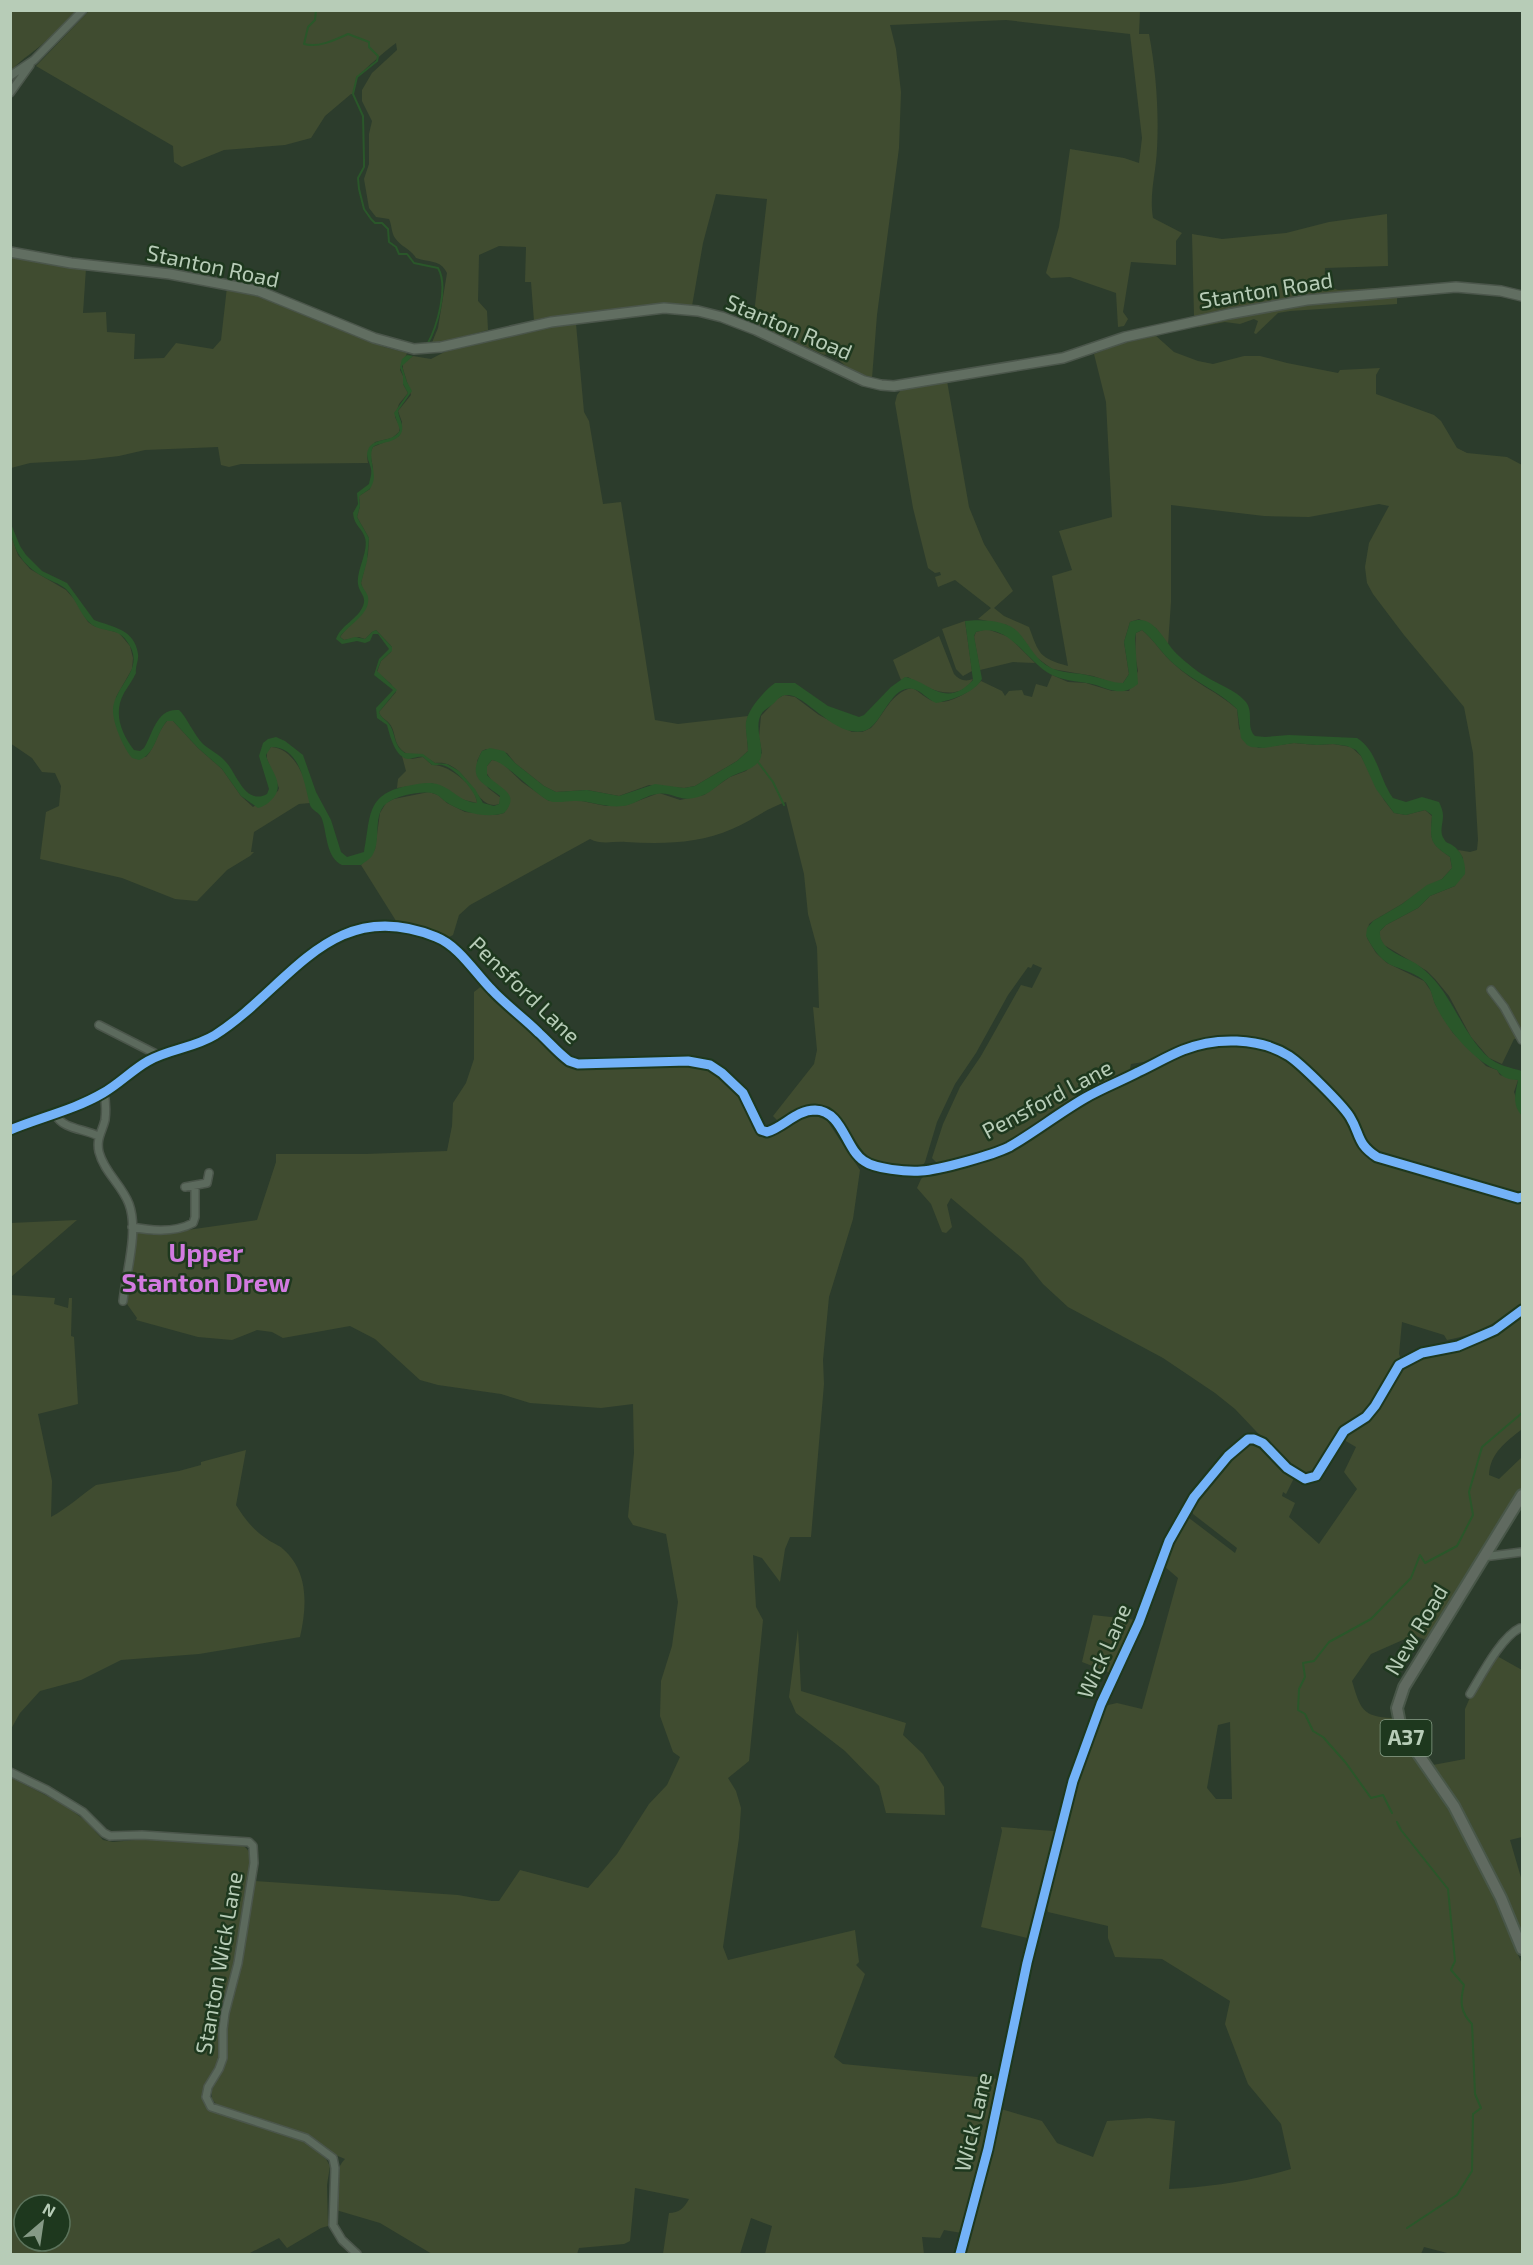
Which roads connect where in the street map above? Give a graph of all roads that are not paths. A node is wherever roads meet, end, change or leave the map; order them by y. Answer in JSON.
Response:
{"nodes":[{"id":1,"x":83,"y":10,"type":"edge"},
{"id":2,"x":34,"y":60,"type":"junction"},
{"id":3,"x":10,"y":76,"type":"edge"},
{"id":4,"x":10,"y":93,"type":"edge"},
{"id":5,"x":10,"y":252,"type":"edge"},
{"id":6,"x":1522,"y":296,"type":"edge"},
{"id":7,"x":1491,"y":990,"type":"dead end"},
{"id":8,"x":99,"y":1025,"type":"dead end"},
{"id":9,"x":1522,"y":1040,"type":"edge"},
{"id":10,"x":160,"y":1056,"type":"junction"},
{"id":11,"x":104,"y":1093,"type":"junction"},
{"id":12,"x":56,"y":1115,"type":"junction"},
{"id":13,"x":10,"y":1130,"type":"edge"},
{"id":14,"x":98,"y":1136,"type":"junction"},
{"id":15,"x":208,"y":1173,"type":"dead end"},
{"id":16,"x":195,"y":1186,"type":"junction"},
{"id":17,"x":184,"y":1188,"type":"dead end"},
{"id":18,"x":1522,"y":1197,"type":"edge"},
{"id":19,"x":132,"y":1227,"type":"junction"},
{"id":20,"x":123,"y":1301,"type":"dead end"},
{"id":21,"x":1522,"y":1310,"type":"edge"},
{"id":22,"x":1522,"y":1495,"type":"edge"},
{"id":23,"x":1522,"y":1552,"type":"edge"},
{"id":24,"x":1483,"y":1557,"type":"junction"},
{"id":25,"x":1522,"y":1620,"type":"edge"},
{"id":26,"x":1521,"y":1630,"type":"edge"},
{"id":27,"x":1470,"y":1694,"type":"dead end"},
{"id":28,"x":10,"y":1772,"type":"edge"},
{"id":29,"x":1522,"y":1949,"type":"edge"},
{"id":30,"x":357,"y":2254,"type":"edge"},
{"id":31,"x":960,"y":2254,"type":"edge"}],
"edges":[{"from":1,"to":2,"type":"street"},
{"from":2,"to":3,"type":"street"},
{"from":2,"to":4,"type":"street"},
{"from":5,"to":6,"type":"main road","name":"Stanton Road"},
{"from":7,"to":9,"type":"street"},
{"from":8,"to":10,"type":"street"},
{"from":10,"to":11,"type":"street","name":"Pensford Lane"},
{"from":10,"to":18,"type":"street","name":"Pensford Lane"},
{"from":11,"to":12,"type":"street","name":"Pensford Lane"},
{"from":11,"to":14,"type":"street"},
{"from":12,"to":13,"type":"street","name":"Pensford Lane"},
{"from":12,"to":14,"type":"street"},
{"from":14,"to":19,"type":"street"},
{"from":15,"to":16,"type":"street"},
{"from":16,"to":17,"type":"street"},
{"from":16,"to":19,"type":"street"},
{"from":19,"to":20,"type":"street"},
{"from":21,"to":31,"type":"street","name":"Wick Lane"},
{"from":22,"to":24,"type":"highway","name":"New Road","number":"A37"},
{"from":23,"to":24,"type":"street"},
{"from":24,"to":29,"type":"highway","name":"New Road","number":"A37"},
{"from":25,"to":26,"type":"street"},
{"from":26,"to":27,"type":"street"},
{"from":28,"to":30,"type":"street","name":"Stanton Wick Lane"}]}
